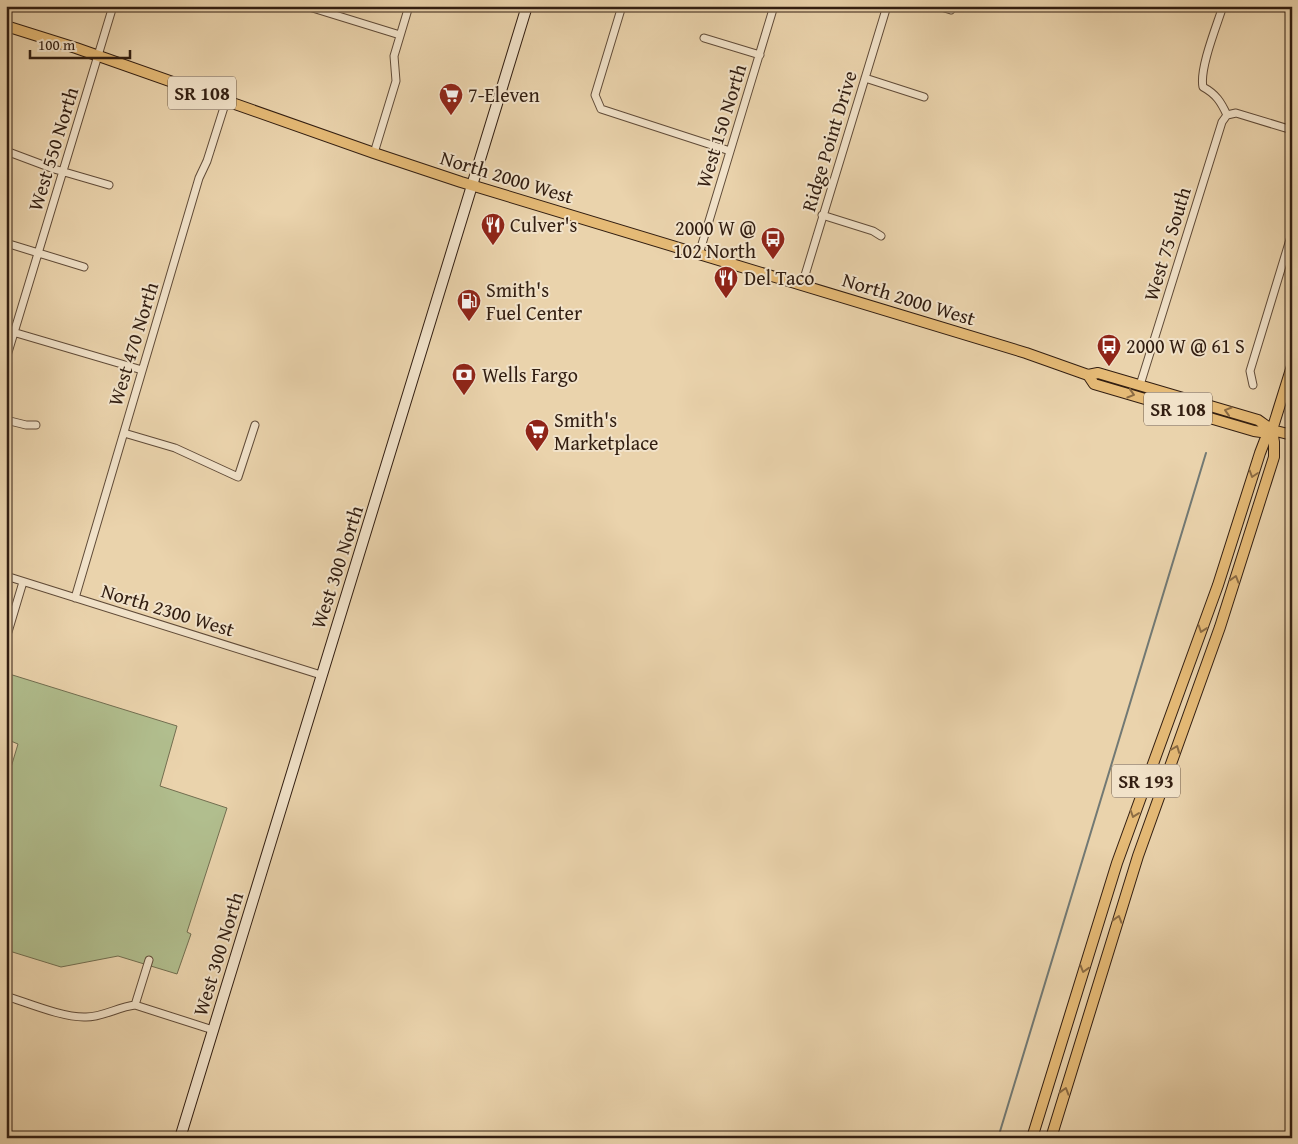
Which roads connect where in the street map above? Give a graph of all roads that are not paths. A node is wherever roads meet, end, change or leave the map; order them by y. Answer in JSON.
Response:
{"nodes":[{"id":1,"x":113,"y":6,"type":"edge"},
{"id":2,"x":306,"y":6,"type":"edge"},
{"id":3,"x":409,"y":6,"type":"edge"},
{"id":4,"x":527,"y":6,"type":"edge"},
{"id":5,"x":622,"y":6,"type":"edge"},
{"id":6,"x":774,"y":6,"type":"edge"},
{"id":7,"x":887,"y":6,"type":"edge"},
{"id":8,"x":938,"y":6,"type":"edge"},
{"id":9,"x":1223,"y":6,"type":"edge"},
{"id":10,"x":951,"y":10,"type":"dead end"},
{"id":11,"x":6,"y":26,"type":"edge"},
{"id":12,"x":400,"y":35,"type":"junction"},
{"id":13,"x":704,"y":38,"type":"dead end"},
{"id":14,"x":760,"y":55,"type":"junction"},
{"id":15,"x":98,"y":56,"type":"junction"},
{"id":16,"x":865,"y":78,"type":"junction"},
{"id":17,"x":924,"y":97,"type":"dead end"},
{"id":18,"x":226,"y":101,"type":"junction"},
{"id":19,"x":1227,"y":115,"type":"junction"},
{"id":20,"x":1292,"y":130,"type":"edge"},
{"id":21,"x":6,"y":151,"type":"edge"},
{"id":22,"x":730,"y":151,"type":"junction"},
{"id":23,"x":374,"y":153,"type":"junction"},
{"id":24,"x":63,"y":171,"type":"junction"},
{"id":25,"x":109,"y":185,"type":"dead end"},
{"id":26,"x":473,"y":185,"type":"junction"},
{"id":27,"x":822,"y":215,"type":"junction"},
{"id":28,"x":1292,"y":233,"type":"edge"},
{"id":29,"x":881,"y":236,"type":"dead end"},
{"id":30,"x":6,"y":243,"type":"edge"},
{"id":31,"x":38,"y":253,"type":"junction"},
{"id":32,"x":699,"y":254,"type":"junction"},
{"id":33,"x":84,"y":267,"type":"dead end"},
{"id":34,"x":802,"y":285,"type":"junction"},
{"id":35,"x":6,"y":330,"type":"edge"},
{"id":36,"x":14,"y":333,"type":"junction"},
{"id":37,"x":6,"y":359,"type":"edge"},
{"id":38,"x":1292,"y":366,"type":"edge"},
{"id":39,"x":142,"y":370,"type":"junction"},
{"id":40,"x":1088,"y":375,"type":"junction"},
{"id":41,"x":1140,"y":385,"type":"junction"},
{"id":42,"x":1253,"y":385,"type":"dead end"},
{"id":43,"x":6,"y":420,"type":"edge"},
{"id":44,"x":36,"y":425,"type":"dead end"},
{"id":45,"x":255,"y":425,"type":"dead end"},
{"id":46,"x":1272,"y":430,"type":"junction"},
{"id":47,"x":124,"y":433,"type":"junction"},
{"id":48,"x":1292,"y":435,"type":"edge"},
{"id":49,"x":6,"y":576,"type":"edge"},
{"id":50,"x":23,"y":582,"type":"junction"},
{"id":51,"x":74,"y":598,"type":"junction"},
{"id":52,"x":8,"y":632,"type":"dead end"},
{"id":53,"x":321,"y":675,"type":"junction"},
{"id":54,"x":149,"y":960,"type":"dead end"},
{"id":55,"x":6,"y":996,"type":"edge"},
{"id":56,"x":135,"y":1005,"type":"junction"},
{"id":57,"x":213,"y":1030,"type":"junction"},
{"id":58,"x":180,"y":1138,"type":"edge"},
{"id":59,"x":1032,"y":1138,"type":"edge"},
{"id":60,"x":1051,"y":1138,"type":"edge"}],
"edges":[{"from":1,"to":15,"type":"street","name":"West 550 North"},
{"from":2,"to":12,"type":"street"},
{"from":3,"to":12,"type":"street"},
{"from":4,"to":26,"type":"main road","name":"West 300 North"},
{"from":5,"to":22,"type":"street"},
{"from":6,"to":14,"type":"street","name":"West 150 North"},
{"from":7,"to":16,"type":"street","name":"Ridge Point Drive"},
{"from":8,"to":10,"type":"street"},
{"from":9,"to":19,"type":"street"},
{"from":11,"to":15,"type":"main road","name":"North 2000 West","number":"SR 108"},
{"from":12,"to":23,"type":"street"},
{"from":13,"to":14,"type":"street"},
{"from":14,"to":22,"type":"street","name":"West 150 North"},
{"from":15,"to":18,"type":"main road","name":"North 2000 West","number":"SR 108"},
{"from":15,"to":24,"type":"street","name":"West 550 North"},
{"from":16,"to":17,"type":"street"},
{"from":16,"to":27,"type":"street","name":"Ridge Point Drive"},
{"from":18,"to":23,"type":"main road","name":"North 2000 West","number":"SR 108"},
{"from":18,"to":39,"type":"street","name":"West 470 North"},
{"from":19,"to":20,"type":"street"},
{"from":19,"to":41,"type":"street","name":"West 75 South"},
{"from":21,"to":24,"type":"street"},
{"from":22,"to":32,"type":"street","name":"West 150 North"},
{"from":23,"to":26,"type":"main road","name":"North 2000 West","number":"SR 108"},
{"from":24,"to":25,"type":"street"},
{"from":24,"to":31,"type":"street","name":"West 550 North"},
{"from":26,"to":32,"type":"main road","name":"North 2000 West","number":"SR 108"},
{"from":26,"to":53,"type":"main road","name":"West 300 North"},
{"from":27,"to":29,"type":"street"},
{"from":27,"to":34,"type":"street","name":"Ridge Point Drive"},
{"from":28,"to":42,"type":"street"},
{"from":30,"to":31,"type":"street"},
{"from":31,"to":33,"type":"street"},
{"from":31,"to":36,"type":"street","name":"West 550 North"},
{"from":32,"to":34,"type":"main road","name":"North 2000 West","number":"SR 108"},
{"from":34,"to":40,"type":"main road","name":"North 2000 West","number":"SR 108"},
{"from":35,"to":36,"type":"street"},
{"from":36,"to":37,"type":"street","name":"West 550 North"},
{"from":36,"to":39,"type":"street"},
{"from":38,"to":46,"type":"main road","number":"SR 193"},
{"from":39,"to":47,"type":"street","name":"West 470 North"},
{"from":40,"to":41,"type":"main road","name":"North 2000 West","number":"SR 108"},
{"from":40,"to":46,"type":"main road","name":"North 2000 West","number":"SR 108","one_way":true},
{"from":46,"to":41,"type":"main road","name":"North 2000 West","number":"SR 108","one_way":true},
{"from":43,"to":44,"type":"street"},
{"from":45,"to":47,"type":"street"},
{"from":46,"to":48,"type":"main road","name":"North 2000 West","number":"SR 108"},
{"from":46,"to":59,"type":"main road","number":"SR 193","one_way":true},
{"from":60,"to":46,"type":"main road","number":"SR 193","one_way":true},
{"from":47,"to":51,"type":"street","name":"West 470 North"},
{"from":49,"to":50,"type":"street","name":"North 2300 West"},
{"from":50,"to":51,"type":"street","name":"North 2300 West"},
{"from":50,"to":52,"type":"street"},
{"from":51,"to":53,"type":"street","name":"North 2300 West"},
{"from":53,"to":57,"type":"main road","name":"West 300 North"},
{"from":54,"to":56,"type":"street"},
{"from":55,"to":56,"type":"street"},
{"from":56,"to":57,"type":"street"},
{"from":57,"to":58,"type":"main road","name":"West 300 North"}]}
